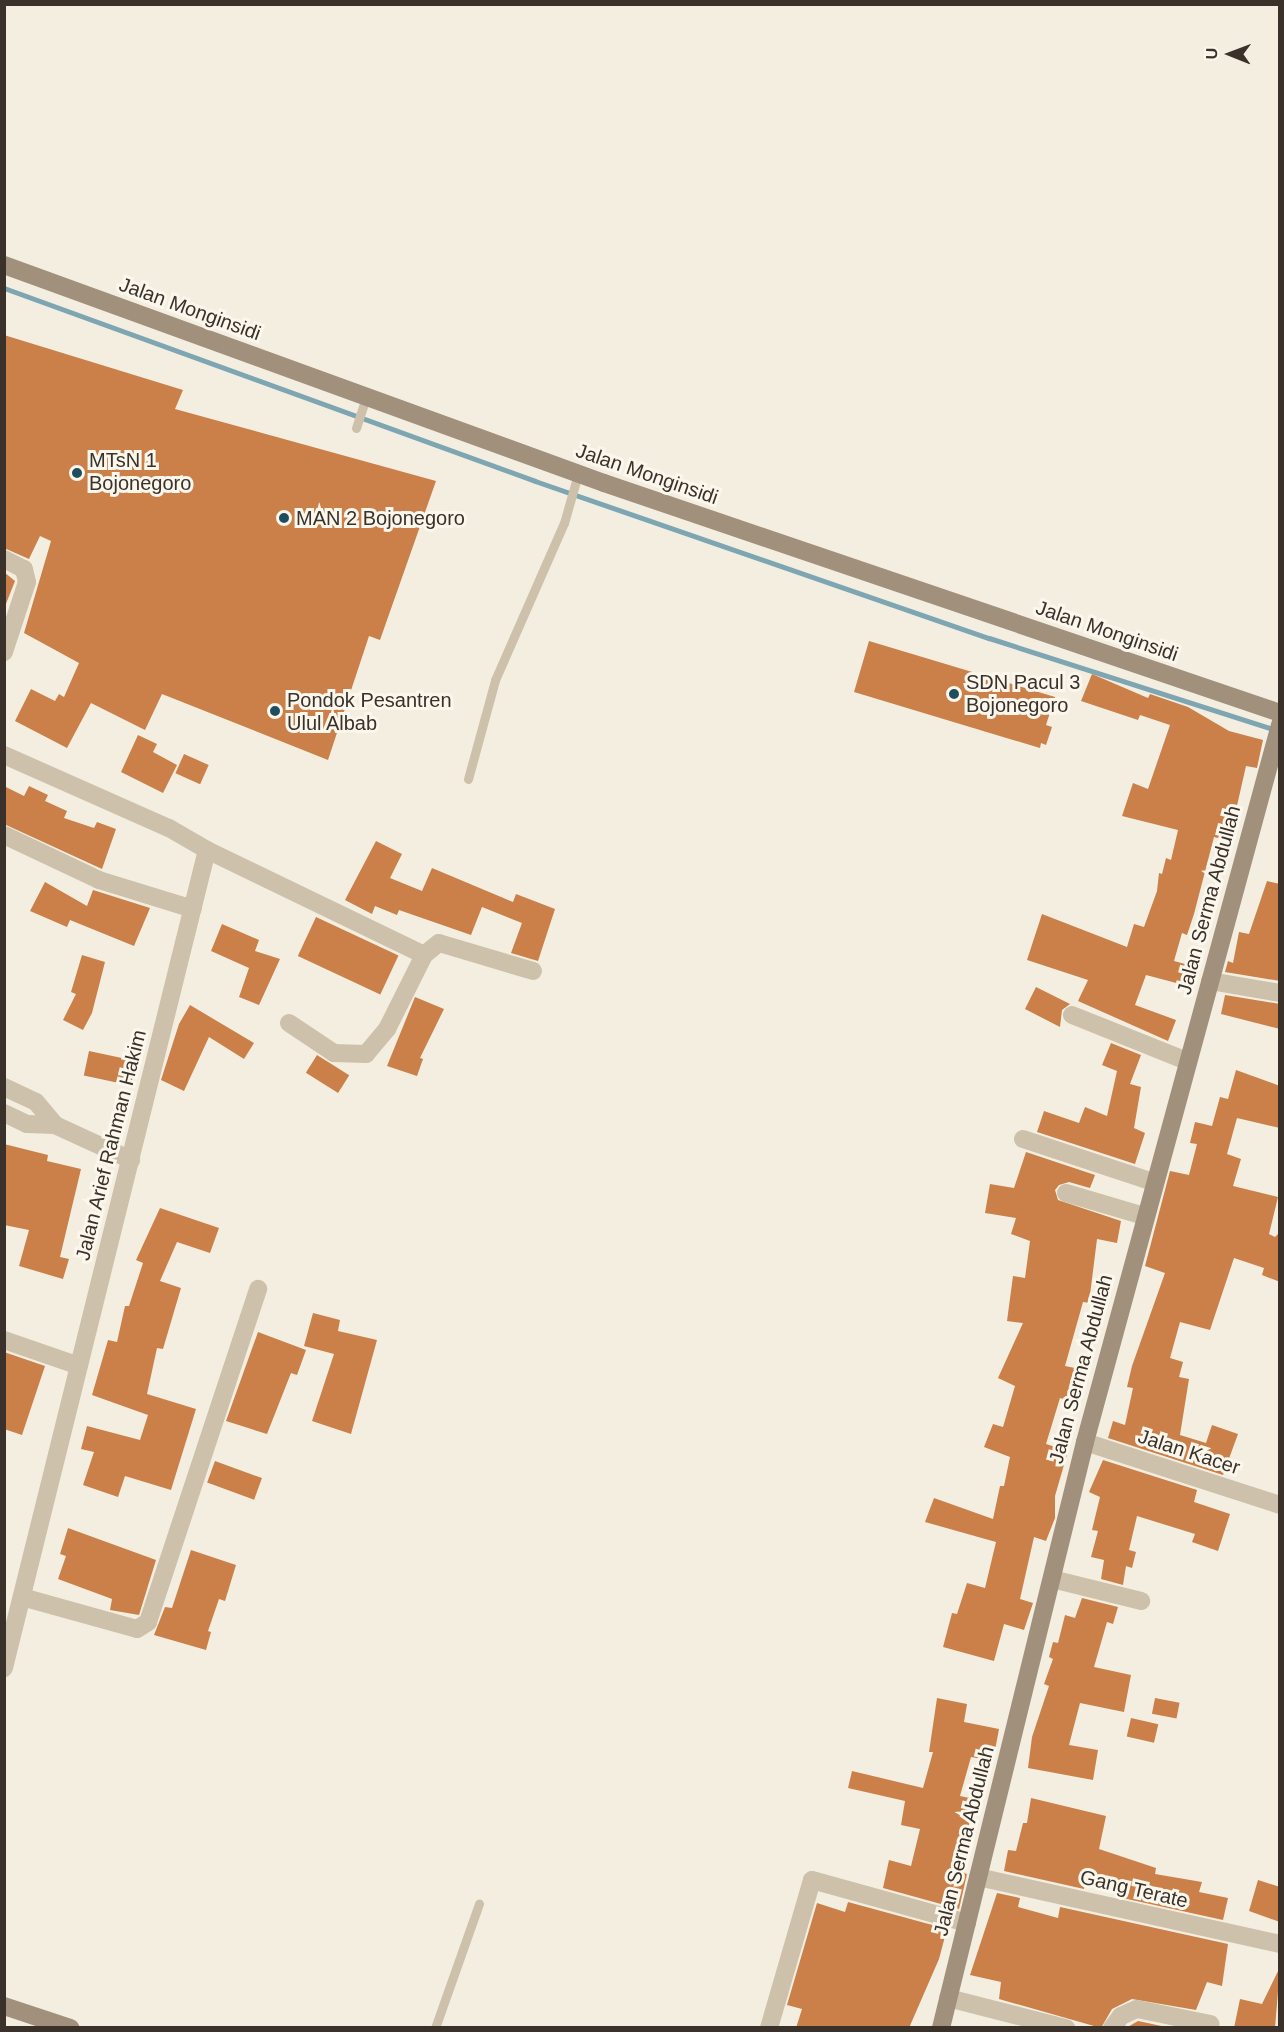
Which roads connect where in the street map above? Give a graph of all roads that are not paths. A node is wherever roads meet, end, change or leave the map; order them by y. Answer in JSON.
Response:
{"nodes":[{"id":1,"x":4,"y":265,"type":"edge"},
{"id":2,"x":365,"y":402,"type":"junction"},
{"id":3,"x":356,"y":428,"type":"dead end"},
{"id":4,"x":577,"y":478,"type":"junction"},
{"id":5,"x":4,"y":559,"type":"edge"},
{"id":6,"x":4,"y":652,"type":"edge"},
{"id":7,"x":1280,"y":713,"type":"edge"},
{"id":8,"x":1280,"y":725,"type":"edge"},
{"id":9,"x":4,"y":755,"type":"edge"},
{"id":10,"x":468,"y":779,"type":"dead end"},
{"id":11,"x":4,"y":836,"type":"edge"},
{"id":12,"x":207,"y":850,"type":"junction"},
{"id":13,"x":193,"y":909,"type":"junction"},
{"id":14,"x":424,"y":955,"type":"junction"},
{"id":15,"x":532,"y":971,"type":"dead end"},
{"id":16,"x":1210,"y":981,"type":"junction"},
{"id":17,"x":1280,"y":993,"type":"edge"},
{"id":18,"x":1072,"y":1015,"type":"dead end"},
{"id":19,"x":289,"y":1023,"type":"dead end"},
{"id":20,"x":1187,"y":1061,"type":"junction"},
{"id":21,"x":4,"y":1086,"type":"edge"},
{"id":22,"x":4,"y":1113,"type":"edge"},
{"id":23,"x":55,"y":1125,"type":"junction"},
{"id":24,"x":1023,"y":1139,"type":"dead end"},
{"id":25,"x":131,"y":1160,"type":"junction"},
{"id":26,"x":1154,"y":1182,"type":"junction"},
{"id":27,"x":1066,"y":1193,"type":"dead end"},
{"id":28,"x":1144,"y":1216,"type":"junction"},
{"id":29,"x":258,"y":1289,"type":"dead end"},
{"id":30,"x":4,"y":1340,"type":"edge"},
{"id":31,"x":80,"y":1366,"type":"junction"},
{"id":32,"x":1085,"y":1442,"type":"junction"},
{"id":33,"x":1280,"y":1505,"type":"edge"},
{"id":34,"x":1052,"y":1579,"type":"junction"},
{"id":35,"x":22,"y":1597,"type":"junction"},
{"id":36,"x":1141,"y":1601,"type":"dead end"},
{"id":37,"x":4,"y":1668,"type":"edge"},
{"id":38,"x":978,"y":1877,"type":"junction"},
{"id":39,"x":479,"y":1904,"type":"dead end"},
{"id":40,"x":967,"y":1923,"type":"junction"},
{"id":41,"x":1280,"y":1944,"type":"edge"},
{"id":42,"x":948,"y":1998,"type":"junction"},
{"id":43,"x":4,"y":2006,"type":"edge"},
{"id":44,"x":1210,"y":2024,"type":"dead end"},
{"id":45,"x":70,"y":2028,"type":"edge"},
{"id":46,"x":435,"y":2028,"type":"edge"},
{"id":47,"x":769,"y":2028,"type":"edge"},
{"id":48,"x":941,"y":2028,"type":"edge"},
{"id":49,"x":1066,"y":2028,"type":"edge"},
{"id":50,"x":1112,"y":2028,"type":"edge"}],
"edges":[{"from":1,"to":2,"type":"main road","name":"Jalan Monginsidi"},
{"from":2,"to":3,"type":"lane"},
{"from":2,"to":4,"type":"main road","name":"Jalan Monginsidi"},
{"from":4,"to":7,"type":"main road","name":"Jalan Monginsidi"},
{"from":4,"to":10,"type":"lane"},
{"from":5,"to":6,"type":"street"},
{"from":8,"to":16,"type":"main road","name":"Jalan Serma Abdullah"},
{"from":9,"to":12,"type":"street"},
{"from":11,"to":13,"type":"street"},
{"from":12,"to":13,"type":"street","name":"Jalan Arief Rahman Hakim"},
{"from":12,"to":14,"type":"street"},
{"from":13,"to":25,"type":"street","name":"Jalan Arief Rahman Hakim"},
{"from":14,"to":15,"type":"street"},
{"from":14,"to":19,"type":"street"},
{"from":16,"to":17,"type":"street"},
{"from":16,"to":20,"type":"main road","name":"Jalan Serma Abdullah"},
{"from":18,"to":20,"type":"street"},
{"from":20,"to":26,"type":"main road","name":"Jalan Serma Abdullah"},
{"from":21,"to":23,"type":"street"},
{"from":22,"to":23,"type":"street"},
{"from":23,"to":25,"type":"street"},
{"from":24,"to":26,"type":"street"},
{"from":25,"to":31,"type":"street","name":"Jalan Arief Rahman Hakim"},
{"from":26,"to":28,"type":"main road","name":"Jalan Serma Abdullah"},
{"from":27,"to":28,"type":"street"},
{"from":28,"to":32,"type":"main road","name":"Jalan Serma Abdullah"},
{"from":29,"to":35,"type":"street"},
{"from":30,"to":31,"type":"street"},
{"from":31,"to":35,"type":"street","name":"Jalan Arief Rahman Hakim"},
{"from":32,"to":33,"type":"street","name":"Jalan Kacer"},
{"from":32,"to":34,"type":"main road","name":"Jalan Serma Abdullah"},
{"from":34,"to":36,"type":"street"},
{"from":34,"to":38,"type":"main road","name":"Jalan Serma Abdullah"},
{"from":35,"to":37,"type":"street","name":"Jalan Arief Rahman Hakim"},
{"from":38,"to":40,"type":"main road","name":"Jalan Serma Abdullah"},
{"from":38,"to":41,"type":"street","name":"Gang Terate"},
{"from":39,"to":46,"type":"lane"},
{"from":40,"to":42,"type":"main road","name":"Jalan Serma Abdullah"},
{"from":40,"to":47,"type":"street"},
{"from":42,"to":48,"type":"main road","name":"Jalan Serma Abdullah"},
{"from":42,"to":49,"type":"street"},
{"from":43,"to":45,"type":"main road"},
{"from":44,"to":50,"type":"street"}]}
